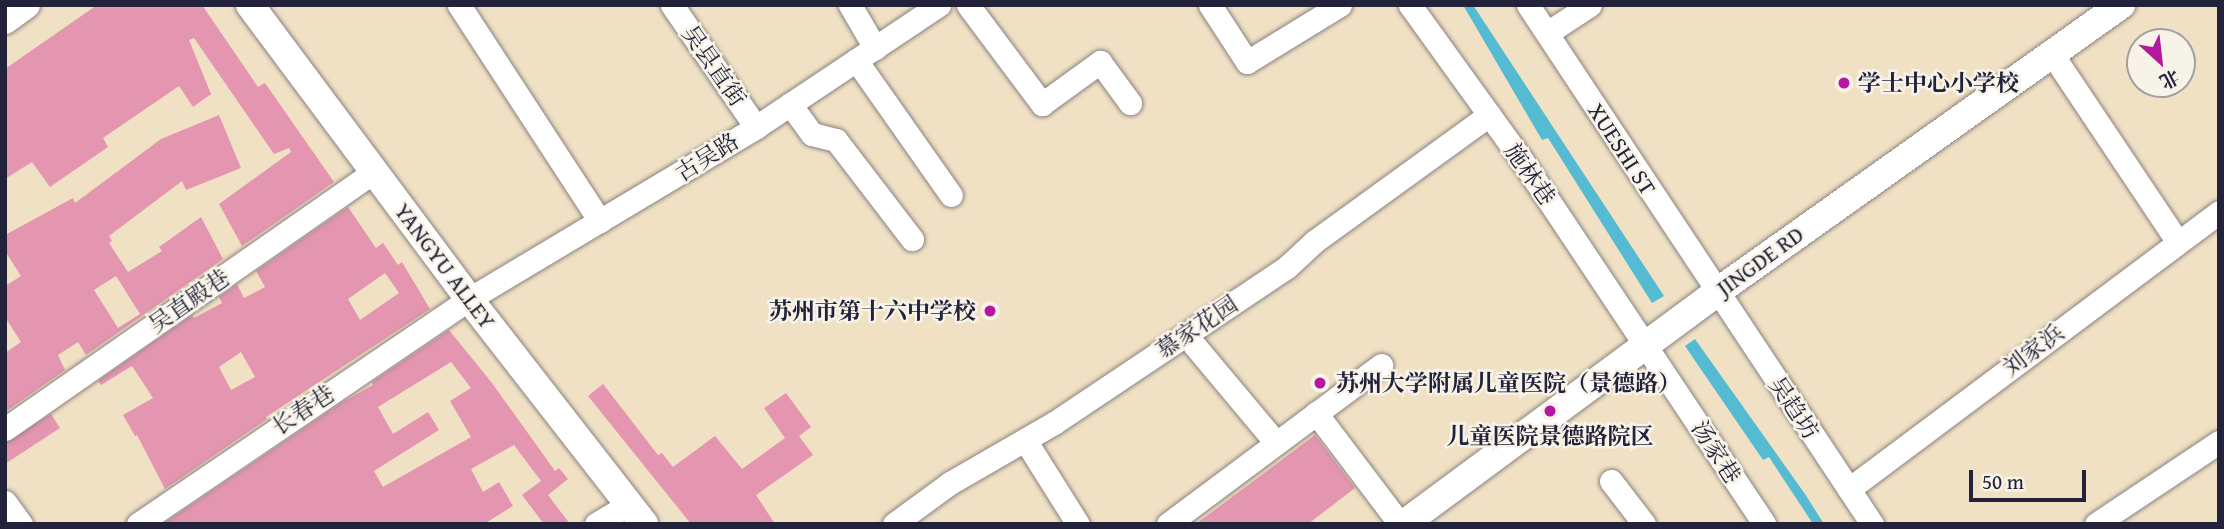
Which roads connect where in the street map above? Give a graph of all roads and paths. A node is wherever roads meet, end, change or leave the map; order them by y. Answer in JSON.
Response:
{"nodes":[{"id":1,"x":26,"y":5,"type":"edge"},
{"id":2,"x":250,"y":5,"type":"edge"},
{"id":3,"x":460,"y":5,"type":"edge"},
{"id":4,"x":672,"y":5,"type":"edge"},
{"id":5,"x":850,"y":5,"type":"edge"},
{"id":6,"x":940,"y":5,"type":"edge"},
{"id":7,"x":968,"y":5,"type":"edge"},
{"id":8,"x":1210,"y":5,"type":"edge"},
{"id":9,"x":1410,"y":5,"type":"edge"},
{"id":10,"x":1528,"y":5,"type":"edge"},
{"id":11,"x":1590,"y":5,"type":"edge"},
{"id":12,"x":2122,"y":5,"type":"edge"},
{"id":13,"x":1331,"y":7,"type":"edge"},
{"id":14,"x":5,"y":20,"type":"edge"},
{"id":15,"x":1547,"y":33,"type":"junction"},
{"id":16,"x":866,"y":54,"type":"junction"},
{"id":17,"x":2052,"y":54,"type":"junction"},
{"id":18,"x":1130,"y":103,"type":"dead end"},
{"id":19,"x":790,"y":104,"type":"junction"},
{"id":20,"x":1489,"y":115,"type":"junction"},
{"id":21,"x":756,"y":127,"type":"junction"},
{"id":22,"x":373,"y":172,"type":"junction"},
{"id":23,"x":951,"y":195,"type":"dead end"},
{"id":24,"x":2219,"y":212,"type":"edge"},
{"id":25,"x":600,"y":221,"type":"junction"},
{"id":26,"x":912,"y":239,"type":"dead end"},
{"id":27,"x":2177,"y":241,"type":"junction"},
{"id":28,"x":1717,"y":292,"type":"junction"},
{"id":29,"x":469,"y":299,"type":"junction"},
{"id":30,"x":1647,"y":345,"type":"junction"},
{"id":31,"x":1195,"y":346,"type":"dead end"},
{"id":32,"x":1381,"y":365,"type":"dead end"},
{"id":33,"x":1316,"y":413,"type":"junction"},
{"id":34,"x":5,"y":429,"type":"edge"},
{"id":35,"x":1025,"y":440,"type":"junction"},
{"id":36,"x":2219,"y":442,"type":"edge"},
{"id":37,"x":1276,"y":443,"type":"junction"},
{"id":38,"x":1611,"y":481,"type":"dead end"},
{"id":39,"x":1849,"y":489,"type":"junction"},
{"id":40,"x":5,"y":502,"type":"edge"},
{"id":41,"x":636,"y":514,"type":"edge"},
{"id":42,"x":20,"y":524,"type":"edge"},
{"id":43,"x":138,"y":524,"type":"edge"},
{"id":44,"x":596,"y":524,"type":"edge"},
{"id":45,"x":894,"y":524,"type":"edge"},
{"id":46,"x":1078,"y":524,"type":"edge"},
{"id":47,"x":1168,"y":524,"type":"edge"},
{"id":48,"x":1402,"y":524,"type":"edge"},
{"id":49,"x":1644,"y":524,"type":"edge"},
{"id":50,"x":1764,"y":524,"type":"edge"},
{"id":51,"x":1872,"y":524,"type":"edge"},
{"id":52,"x":2096,"y":524,"type":"edge"}],
"edges":[{"from":1,"to":14,"type":"main road"},
{"from":2,"to":22,"type":"main road","name":"YANGYU ALLEY"},
{"from":3,"to":25,"type":"street"},
{"from":4,"to":21,"type":"street","name":"吴县直街"},
{"from":5,"to":16,"type":"street"},
{"from":6,"to":16,"type":"street","name":"古吴路"},
{"from":7,"to":18,"type":"street"},
{"from":8,"to":13,"type":"street"},
{"from":9,"to":20,"type":"street","name":"施林巷"},
{"from":10,"to":15,"type":"street","name":"XUESHI ST"},
{"from":11,"to":15,"type":"street"},
{"from":12,"to":17,"type":"main road","name":"JINGDE RD"},
{"from":15,"to":28,"type":"street","name":"XUESHI ST"},
{"from":16,"to":19,"type":"street","name":"古吴路"},
{"from":16,"to":23,"type":"street"},
{"from":17,"to":27,"type":"street"},
{"from":17,"to":28,"type":"main road","name":"JINGDE RD"},
{"from":19,"to":21,"type":"street","name":"古吴路"},
{"from":19,"to":26,"type":"street"},
{"from":20,"to":30,"type":"street","name":"施林巷"},
{"from":20,"to":35,"type":"street","name":"慕家花园"},
{"from":21,"to":25,"type":"street","name":"古吴路"},
{"from":22,"to":29,"type":"main road","name":"YANGYU ALLEY"},
{"from":22,"to":34,"type":"street","name":"吴直殿巷"},
{"from":24,"to":27,"type":"street","name":"刘家浜"},
{"from":25,"to":29,"type":"street","name":"古吴路"},
{"from":27,"to":39,"type":"street","name":"刘家浜"},
{"from":28,"to":30,"type":"main road","name":"JINGDE RD"},
{"from":28,"to":39,"type":"street","name":"吴趋坊"},
{"from":29,"to":41,"type":"main road","name":"YANGYU ALLEY"},
{"from":29,"to":43,"type":"street","name":"长春巷"},
{"from":30,"to":48,"type":"main road","name":"JINGDE RD"},
{"from":30,"to":50,"type":"street","name":"汤家巷"},
{"from":31,"to":37,"type":"street"},
{"from":32,"to":33,"type":"street"},
{"from":33,"to":37,"type":"street"},
{"from":33,"to":48,"type":"street"},
{"from":35,"to":45,"type":"street","name":"慕家花园"},
{"from":35,"to":46,"type":"street"},
{"from":36,"to":52,"type":"street"},
{"from":37,"to":47,"type":"street"},
{"from":38,"to":49,"type":"street"},
{"from":39,"to":51,"type":"street","name":"吴趋坊"},
{"from":40,"to":42,"type":"street"},
{"from":41,"to":44,"type":"street"}]}
